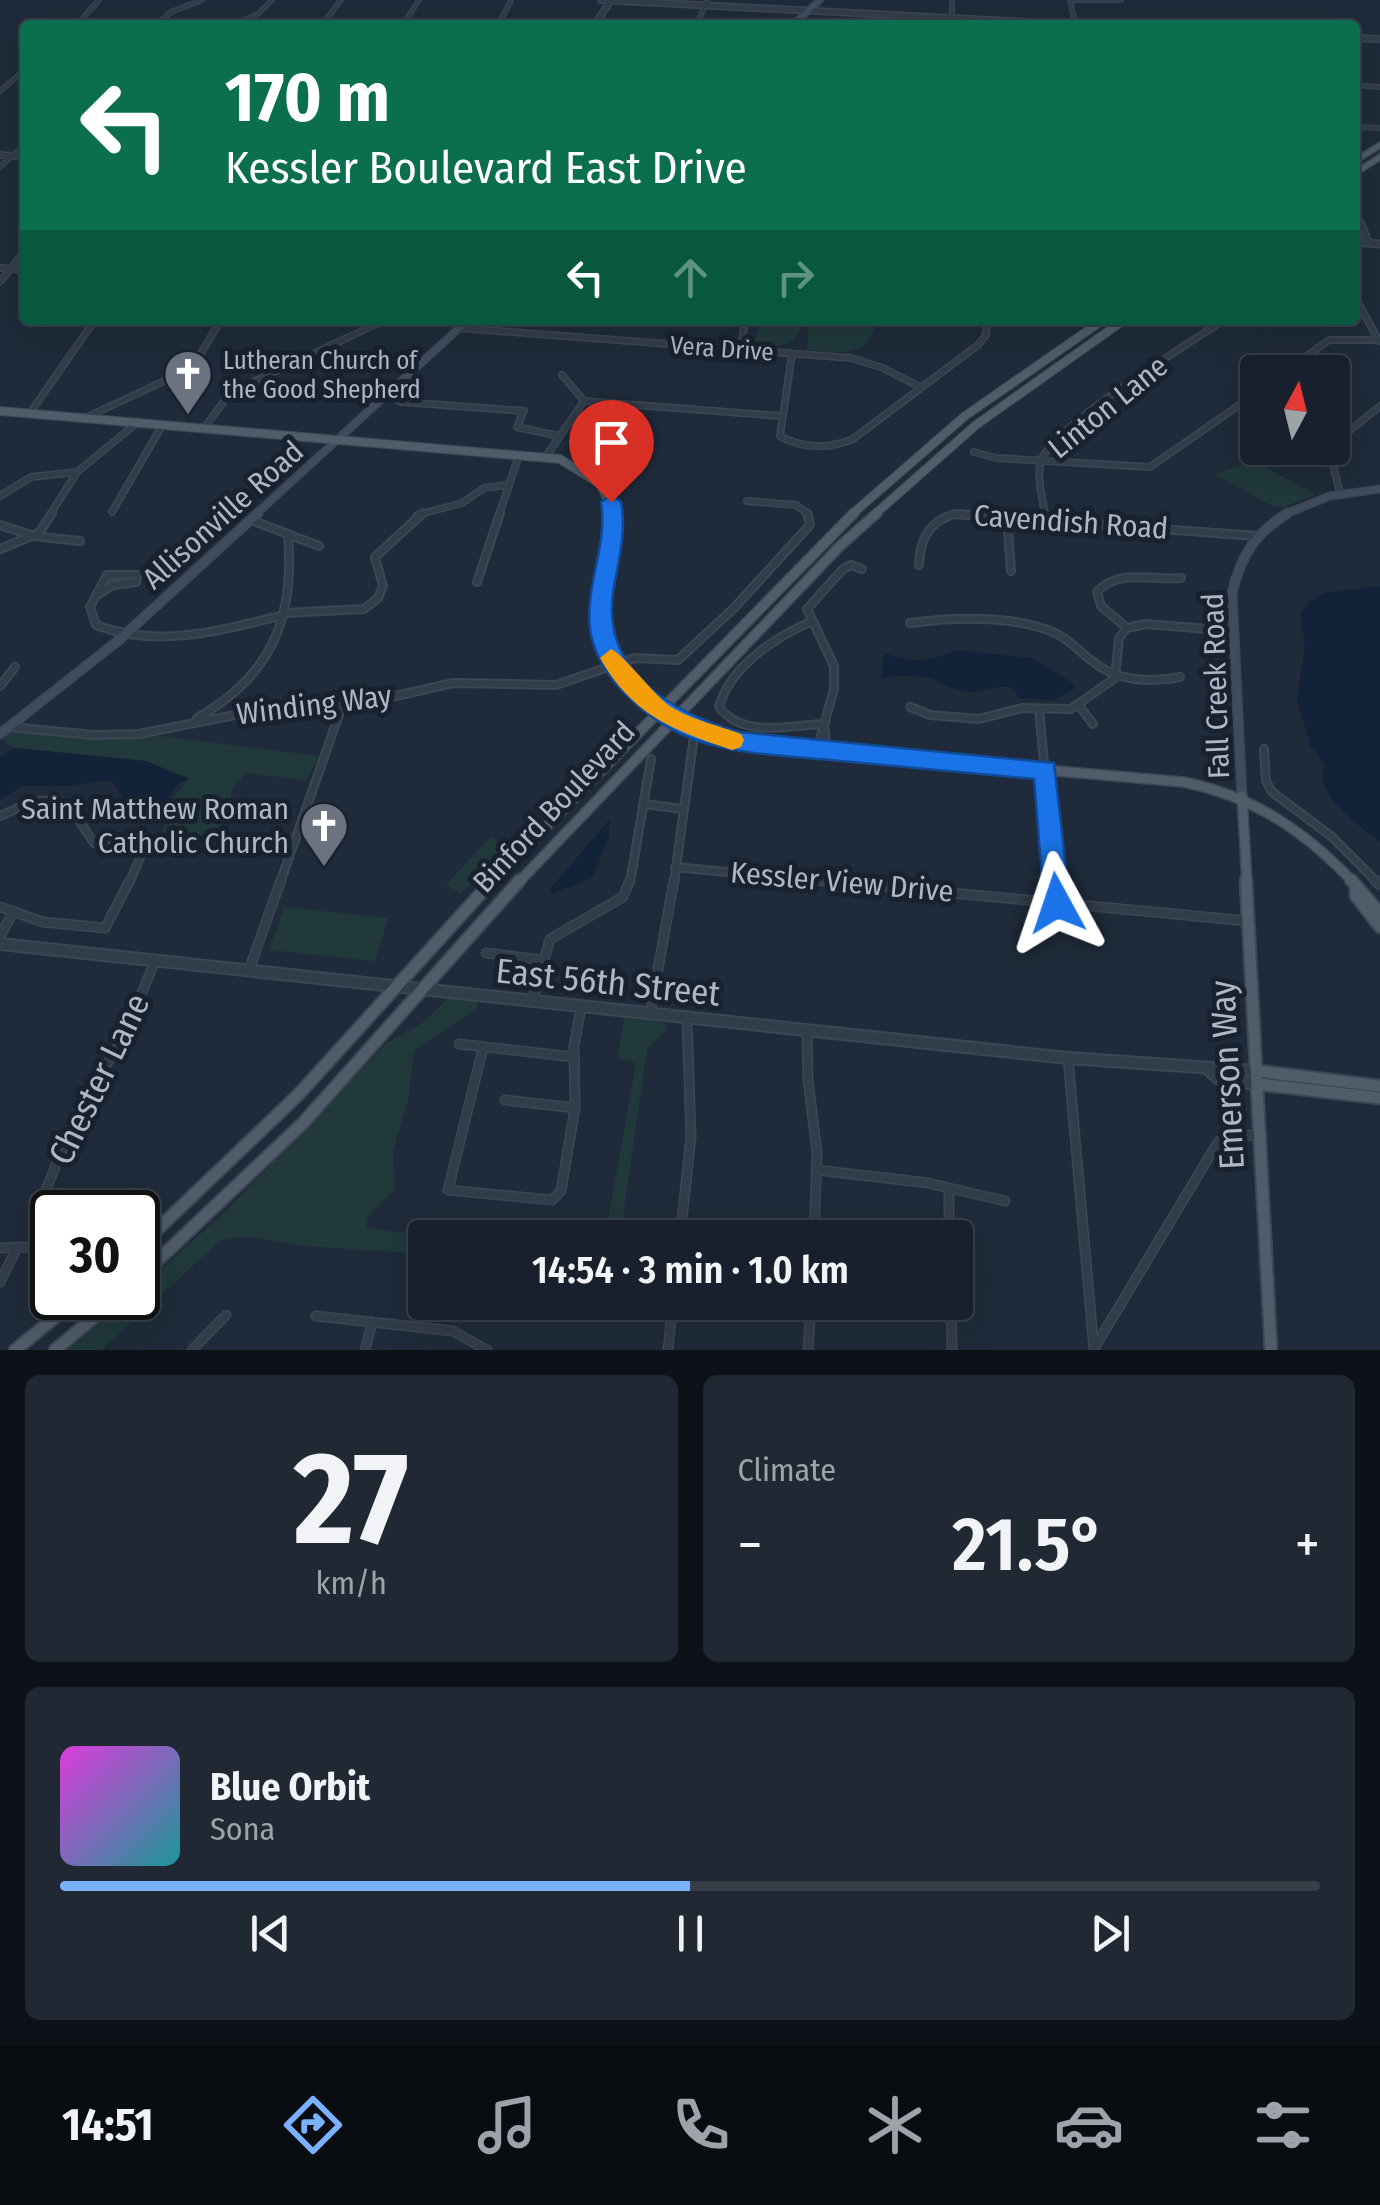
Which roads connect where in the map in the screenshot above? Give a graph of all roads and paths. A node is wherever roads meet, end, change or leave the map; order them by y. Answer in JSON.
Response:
{"nodes":[{"id":1,"x":99,"y":0,"type":"edge"},
{"id":2,"x":202,"y":0,"type":"edge"},
{"id":3,"x":272,"y":0,"type":"edge"},
{"id":4,"x":341,"y":0,"type":"edge"},
{"id":5,"x":602,"y":0,"type":"edge"},
{"id":6,"x":611,"y":0,"type":"edge"},
{"id":7,"x":820,"y":0,"type":"edge"},
{"id":8,"x":952,"y":0,"type":"edge"},
{"id":9,"x":1070,"y":0,"type":"edge"},
{"id":10,"x":1120,"y":0,"type":"edge"},
{"id":11,"x":706,"y":3,"type":"edge"},
{"id":12,"x":808,"y":11,"type":"junction"},
{"id":13,"x":952,"y":18,"type":"junction"},
{"id":14,"x":81,"y":20,"type":"edge"},
{"id":15,"x":161,"y":20,"type":"edge"},
{"id":16,"x":245,"y":20,"type":"edge"},
{"id":17,"x":326,"y":20,"type":"edge"},
{"id":18,"x":798,"y":20,"type":"edge"},
{"id":19,"x":993,"y":20,"type":"edge"},
{"id":20,"x":20,"y":74,"type":"edge"},
{"id":21,"x":0,"y":92,"type":"edge"},
{"id":22,"x":20,"y":148,"type":"edge"},
{"id":23,"x":0,"y":156,"type":"edge"},
{"id":24,"x":11,"y":156,"type":"junction"},
{"id":25,"x":20,"y":157,"type":"edge"},
{"id":26,"x":0,"y":167,"type":"edge"},
{"id":27,"x":1360,"y":221,"type":"edge"},
{"id":28,"x":1360,"y":242,"type":"edge"},
{"id":29,"x":1369,"y":243,"type":"junction"},
{"id":30,"x":1380,"y":244,"type":"edge"},
{"id":31,"x":20,"y":257,"type":"edge"},
{"id":32,"x":0,"y":268,"type":"edge"},
{"id":33,"x":10,"y":269,"type":"junction"},
{"id":34,"x":20,"y":270,"type":"edge"},
{"id":35,"x":0,"y":282,"type":"edge"},
{"id":36,"x":1360,"y":306,"type":"edge"},
{"id":37,"x":92,"y":325,"type":"edge"},
{"id":38,"x":219,"y":325,"type":"edge"},
{"id":39,"x":374,"y":325,"type":"edge"},
{"id":40,"x":462,"y":325,"type":"edge"},
{"id":41,"x":744,"y":325,"type":"edge"},
{"id":42,"x":987,"y":325,"type":"edge"},
{"id":43,"x":1096,"y":325,"type":"edge"},
{"id":44,"x":1117,"y":325,"type":"edge"},
{"id":45,"x":1217,"y":325,"type":"edge"},
{"id":46,"x":459,"y":328,"type":"junction"},
{"id":47,"x":1379,"y":341,"type":"edge"},
{"id":48,"x":740,"y":350,"type":"junction"},
{"id":49,"x":792,"y":354,"type":"junction"},
{"id":50,"x":1309,"y":355,"type":"edge"},
{"id":51,"x":562,"y":375,"type":"dead end"},
{"id":52,"x":920,"y":387,"type":"junction"},
{"id":53,"x":385,"y":396,"type":"junction"},
{"id":54,"x":584,"y":401,"type":"junction"},
{"id":55,"x":1240,"y":405,"type":"edge"},
{"id":56,"x":1380,"y":406,"type":"edge"},
{"id":57,"x":0,"y":411,"type":"edge"},
{"id":58,"x":30,"y":413,"type":"junction"},
{"id":59,"x":781,"y":416,"type":"junction"},
{"id":60,"x":86,"y":418,"type":"junction"},
{"id":61,"x":138,"y":422,"type":"junction"},
{"id":62,"x":164,"y":424,"type":"junction"},
{"id":63,"x":205,"y":427,"type":"junction"},
{"id":64,"x":1350,"y":430,"type":"edge"},
{"id":65,"x":559,"y":436,"type":"junction"},
{"id":66,"x":340,"y":438,"type":"junction"},
{"id":67,"x":520,"y":452,"type":"junction"},
{"id":68,"x":974,"y":452,"type":"dead end"},
{"id":69,"x":547,"y":455,"type":"junction"},
{"id":70,"x":1041,"y":461,"type":"junction"},
{"id":71,"x":1331,"y":465,"type":"edge"},
{"id":72,"x":77,"y":472,"type":"junction"},
{"id":73,"x":509,"y":484,"type":"junction"},
{"id":74,"x":1380,"y":489,"type":"edge"},
{"id":75,"x":1340,"y":493,"type":"junction"},
{"id":76,"x":0,"y":496,"type":"edge"},
{"id":77,"x":747,"y":501,"type":"dead end"},
{"id":78,"x":112,"y":512,"type":"dead end"},
{"id":79,"x":1007,"y":518,"type":"junction"},
{"id":80,"x":251,"y":520,"type":"junction"},
{"id":81,"x":1045,"y":520,"type":"junction"},
{"id":82,"x":0,"y":525,"type":"edge"},
{"id":83,"x":34,"y":536,"type":"junction"},
{"id":84,"x":288,"y":536,"type":"junction"},
{"id":85,"x":1257,"y":536,"type":"junction"},
{"id":86,"x":80,"y":541,"type":"dead end"},
{"id":87,"x":320,"y":546,"type":"dead end"},
{"id":88,"x":0,"y":549,"type":"edge"},
{"id":89,"x":919,"y":564,"type":"dead end"},
{"id":90,"x":862,"y":569,"type":"dead end"},
{"id":91,"x":1011,"y":572,"type":"dead end"},
{"id":92,"x":1182,"y":578,"type":"dead end"},
{"id":93,"x":477,"y":582,"type":"dead end"},
{"id":94,"x":94,"y":598,"type":"junction"},
{"id":95,"x":284,"y":614,"type":"junction"},
{"id":96,"x":810,"y":622,"type":"junction"},
{"id":97,"x":910,"y":623,"type":"dead end"},
{"id":98,"x":1127,"y":628,"type":"junction"},
{"id":99,"x":1234,"y":631,"type":"junction"},
{"id":100,"x":127,"y":634,"type":"junction"},
{"id":101,"x":615,"y":664,"type":"junction"},
{"id":102,"x":14,"y":667,"type":"dead end"},
{"id":103,"x":1116,"y":675,"type":"junction"},
{"id":104,"x":1180,"y":677,"type":"dead end"},
{"id":105,"x":0,"y":686,"type":"edge"},
{"id":106,"x":1078,"y":704,"type":"junction"},
{"id":107,"x":342,"y":706,"type":"junction"},
{"id":108,"x":910,"y":707,"type":"dead end"},
{"id":109,"x":657,"y":710,"type":"junction"},
{"id":110,"x":1040,"y":710,"type":"junction"},
{"id":111,"x":672,"y":719,"type":"junction"},
{"id":112,"x":187,"y":723,"type":"junction"},
{"id":113,"x":824,"y":724,"type":"junction"},
{"id":114,"x":1093,"y":724,"type":"dead end"},
{"id":115,"x":10,"y":727,"type":"junction"},
{"id":116,"x":695,"y":729,"type":"junction"},
{"id":117,"x":0,"y":734,"type":"edge"},
{"id":118,"x":1264,"y":748,"type":"dead end"},
{"id":119,"x":822,"y":751,"type":"junction"},
{"id":120,"x":651,"y":759,"type":"dead end"},
{"id":121,"x":1046,"y":770,"type":"junction"},
{"id":122,"x":1242,"y":796,"type":"junction"},
{"id":123,"x":644,"y":804,"type":"junction"},
{"id":124,"x":683,"y":809,"type":"junction"},
{"id":125,"x":0,"y":816,"type":"edge"},
{"id":126,"x":674,"y":867,"type":"junction"},
{"id":127,"x":1377,"y":882,"type":"edge"},
{"id":128,"x":1354,"y":888,"type":"junction"},
{"id":129,"x":1057,"y":903,"type":"junction"},
{"id":130,"x":0,"y":907,"type":"edge"},
{"id":131,"x":14,"y":911,"type":"junction"},
{"id":132,"x":1380,"y":912,"type":"edge"},
{"id":133,"x":1248,"y":921,"type":"junction"},
{"id":134,"x":1380,"y":927,"type":"edge"},
{"id":135,"x":0,"y":936,"type":"edge"},
{"id":136,"x":0,"y":944,"type":"edge"},
{"id":137,"x":486,"y":953,"type":"dead end"},
{"id":138,"x":544,"y":960,"type":"junction"},
{"id":139,"x":155,"y":961,"type":"junction"},
{"id":140,"x":248,"y":971,"type":"junction"},
{"id":141,"x":395,"y":987,"type":"junction"},
{"id":142,"x":421,"y":990,"type":"junction"},
{"id":143,"x":532,"y":1002,"type":"junction"},
{"id":144,"x":581,"y":1007,"type":"junction"},
{"id":145,"x":650,"y":1015,"type":"junction"},
{"id":146,"x":688,"y":1019,"type":"junction"},
{"id":147,"x":807,"y":1031,"type":"junction"},
{"id":148,"x":458,"y":1044,"type":"dead end"},
{"id":149,"x":483,"y":1048,"type":"junction"},
{"id":150,"x":574,"y":1057,"type":"junction"},
{"id":151,"x":1068,"y":1058,"type":"junction"},
{"id":152,"x":1257,"y":1078,"type":"junction"},
{"id":153,"x":1380,"y":1086,"type":"edge"},
{"id":154,"x":1380,"y":1098,"type":"edge"},
{"id":155,"x":505,"y":1100,"type":"dead end"},
{"id":156,"x":576,"y":1108,"type":"junction"},
{"id":157,"x":1260,"y":1136,"type":"junction"},
{"id":158,"x":817,"y":1170,"type":"junction"},
{"id":159,"x":949,"y":1188,"type":"junction"},
{"id":160,"x":46,"y":1190,"type":"edge"},
{"id":161,"x":1005,"y":1200,"type":"dead end"},
{"id":162,"x":682,"y":1220,"type":"edge"},
{"id":163,"x":815,"y":1220,"type":"edge"},
{"id":164,"x":949,"y":1220,"type":"edge"},
{"id":165,"x":160,"y":1227,"type":"edge"},
{"id":166,"x":30,"y":1244,"type":"edge"},
{"id":167,"x":0,"y":1248,"type":"edge"},
{"id":168,"x":16,"y":1250,"type":"junction"},
{"id":169,"x":160,"y":1259,"type":"edge"},
{"id":170,"x":0,"y":1282,"type":"edge"},
{"id":171,"x":226,"y":1315,"type":"dead end"},
{"id":172,"x":316,"y":1316,"type":"dead end"},
{"id":173,"x":52,"y":1320,"type":"edge"},
{"id":174,"x":91,"y":1320,"type":"edge"},
{"id":175,"x":671,"y":1320,"type":"edge"},
{"id":176,"x":810,"y":1320,"type":"edge"},
{"id":177,"x":951,"y":1320,"type":"edge"},
{"id":178,"x":372,"y":1322,"type":"junction"},
{"id":179,"x":1094,"y":1349,"type":"edge"},
{"id":180,"x":15,"y":1350,"type":"edge"},
{"id":181,"x":55,"y":1350,"type":"edge"},
{"id":182,"x":192,"y":1350,"type":"edge"},
{"id":183,"x":365,"y":1350,"type":"edge"},
{"id":184,"x":487,"y":1350,"type":"edge"},
{"id":185,"x":668,"y":1350,"type":"edge"},
{"id":186,"x":808,"y":1350,"type":"edge"},
{"id":187,"x":952,"y":1350,"type":"edge"},
{"id":188,"x":1271,"y":1350,"type":"edge"}],
"edges":[{"from":1,"to":14,"type":"street"},
{"from":2,"to":15,"type":"street"},
{"from":3,"to":16,"type":"street"},
{"from":4,"to":17,"type":"street"},
{"from":5,"to":6,"type":"street"},
{"from":6,"to":11,"type":"street"},
{"from":7,"to":12,"type":"main road"},
{"from":8,"to":13,"type":"street"},
{"from":9,"to":10,"type":"street"},
{"from":11,"to":12,"type":"street"},
{"from":12,"to":13,"type":"street"},
{"from":12,"to":18,"type":"main road"},
{"from":13,"to":19,"type":"street"},
{"from":20,"to":21,"type":"street"},
{"from":22,"to":24,"type":"street"},
{"from":23,"to":24,"type":"street"},
{"from":24,"to":25,"type":"street"},
{"from":24,"to":26,"type":"street"},
{"from":27,"to":29,"type":"street"},
{"from":28,"to":29,"type":"street"},
{"from":29,"to":30,"type":"street"},
{"from":31,"to":33,"type":"street"},
{"from":32,"to":33,"type":"street"},
{"from":33,"to":34,"type":"street"},
{"from":33,"to":35,"type":"street"},
{"from":36,"to":47,"type":"street"},
{"from":37,"to":58,"type":"street"},
{"from":38,"to":60,"type":"street"},
{"from":39,"to":63,"type":"street"},
{"from":40,"to":46,"type":"main road","name":"Allisonville Road"},
{"from":41,"to":48,"type":"street"},
{"from":42,"to":52,"type":"street"},
{"from":43,"to":109,"type":"main road","name":"Binford Boulevard"},
{"from":44,"to":111,"type":"main road","name":"Binford Boulevard"},
{"from":45,"to":70,"type":"street","name":"Linton Lane"},
{"from":46,"to":48,"type":"street","name":"Vera Drive"},
{"from":46,"to":53,"type":"main road","name":"Allisonville Road"},
{"from":47,"to":50,"type":"street"},
{"from":48,"to":49,"type":"street","name":"Vera Drive"},
{"from":49,"to":52,"type":"street","name":"Vera Drive"},
{"from":49,"to":59,"type":"street"},
{"from":51,"to":54,"type":"street"},
{"from":52,"to":59,"type":"street"},
{"from":53,"to":65,"type":"street"},
{"from":53,"to":66,"type":"main road","name":"Allisonville Road"},
{"from":54,"to":59,"type":"street"},
{"from":54,"to":65,"type":"street"},
{"from":55,"to":70,"type":"street"},
{"from":56,"to":64,"type":"street"},
{"from":57,"to":58,"type":"main road"},
{"from":58,"to":60,"type":"main road"},
{"from":60,"to":61,"type":"main road"},
{"from":61,"to":62,"type":"main road"},
{"from":61,"to":72,"type":"street"},
{"from":62,"to":63,"type":"main road"},
{"from":62,"to":78,"type":"street"},
{"from":63,"to":66,"type":"main road"},
{"from":65,"to":69,"type":"street"},
{"from":66,"to":67,"type":"main road"},
{"from":66,"to":80,"type":"main road","name":"Allisonville Road"},
{"from":67,"to":69,"type":"main road"},
{"from":67,"to":73,"type":"street"},
{"from":68,"to":70,"type":"street"},
{"from":69,"to":101,"type":"main road"},
{"from":70,"to":81,"type":"street","name":"Linton Lane"},
{"from":71,"to":75,"type":"street"},
{"from":72,"to":76,"type":"street"},
{"from":72,"to":83,"type":"street"},
{"from":73,"to":93,"type":"street"},
{"from":73,"to":95,"type":"street"},
{"from":74,"to":75,"type":"main road","name":"Fall Creek Road"},
{"from":75,"to":85,"type":"main road","name":"Fall Creek Road"},
{"from":77,"to":101,"type":"street"},
{"from":79,"to":81,"type":"street","name":"Cavendish Road"},
{"from":79,"to":89,"type":"street","name":"Cavendish Road"},
{"from":79,"to":91,"type":"street"},
{"from":80,"to":84,"type":"street"},
{"from":80,"to":100,"type":"main road","name":"Allisonville Road"},
{"from":81,"to":85,"type":"street","name":"Cavendish Road"},
{"from":82,"to":83,"type":"street"},
{"from":83,"to":86,"type":"street"},
{"from":83,"to":88,"type":"street"},
{"from":84,"to":87,"type":"street"},
{"from":84,"to":95,"type":"street"},
{"from":85,"to":99,"type":"main road","name":"Fall Creek Road"},
{"from":90,"to":96,"type":"street"},
{"from":92,"to":98,"type":"street"},
{"from":94,"to":94,"type":"street"},
{"from":94,"to":100,"type":"street"},
{"from":95,"to":100,"type":"street"},
{"from":95,"to":112,"type":"street"},
{"from":96,"to":113,"type":"street"},
{"from":96,"to":113,"type":"street"},
{"from":97,"to":103,"type":"street"},
{"from":98,"to":99,"type":"street"},
{"from":98,"to":103,"type":"street"},
{"from":99,"to":122,"type":"main road","name":"Fall Creek Road"},
{"from":100,"to":115,"type":"main road","name":"Allisonville Road"},
{"from":101,"to":107,"type":"street","name":"Winding Way"},
{"from":101,"to":109,"type":"main road"},
{"from":102,"to":105,"type":"street"},
{"from":103,"to":104,"type":"street"},
{"from":103,"to":106,"type":"street"},
{"from":106,"to":110,"type":"street"},
{"from":106,"to":114,"type":"street"},
{"from":107,"to":112,"type":"street","name":"Winding Way"},
{"from":107,"to":140,"type":"street"},
{"from":108,"to":110,"type":"street"},
{"from":109,"to":111,"type":"main road"},
{"from":109,"to":141,"type":"main road","name":"Binford Boulevard"},
{"from":110,"to":121,"type":"street"},
{"from":111,"to":116,"type":"main road"},
{"from":111,"to":142,"type":"main road","name":"Binford Boulevard"},
{"from":112,"to":115,"type":"street","name":"Winding Way"},
{"from":113,"to":119,"type":"street"},
{"from":115,"to":117,"type":"main road","name":"Allisonville Road"},
{"from":116,"to":119,"type":"main road"},
{"from":116,"to":124,"type":"street"},
{"from":118,"to":127,"type":"street"},
{"from":119,"to":121,"type":"main road"},
{"from":120,"to":123,"type":"street"},
{"from":121,"to":122,"type":"main road"},
{"from":121,"to":129,"type":"street"},
{"from":122,"to":128,"type":"main road"},
{"from":122,"to":133,"type":"main road","name":"Emerson Way"},
{"from":123,"to":124,"type":"street"},
{"from":123,"to":138,"type":"street"},
{"from":124,"to":126,"type":"street"},
{"from":125,"to":131,"type":"street"},
{"from":126,"to":129,"type":"street","name":"Kessler View Drive"},
{"from":126,"to":145,"type":"street"},
{"from":127,"to":128,"type":"street"},
{"from":128,"to":132,"type":"main road"},
{"from":128,"to":134,"type":"main road"},
{"from":129,"to":133,"type":"street","name":"Kessler View Drive"},
{"from":130,"to":131,"type":"street"},
{"from":131,"to":135,"type":"street"},
{"from":133,"to":152,"type":"main road","name":"Emerson Way"},
{"from":136,"to":139,"type":"street","name":"East 56th Street"},
{"from":137,"to":138,"type":"street"},
{"from":138,"to":143,"type":"street"},
{"from":139,"to":140,"type":"street","name":"East 56th Street"},
{"from":139,"to":160,"type":"street","name":"Chester Lane"},
{"from":140,"to":141,"type":"street","name":"East 56th Street"},
{"from":141,"to":142,"type":"street","name":"East 56th Street"},
{"from":141,"to":165,"type":"main road","name":"Binford Boulevard"},
{"from":142,"to":143,"type":"street","name":"East 56th Street"},
{"from":142,"to":169,"type":"main road","name":"Binford Boulevard"},
{"from":143,"to":144,"type":"street","name":"East 56th Street"},
{"from":144,"to":145,"type":"street","name":"East 56th Street"},
{"from":144,"to":150,"type":"street"},
{"from":145,"to":146,"type":"street","name":"East 56th Street"},
{"from":146,"to":147,"type":"street","name":"East 56th Street"},
{"from":146,"to":162,"type":"street"},
{"from":147,"to":151,"type":"street","name":"East 56th Street"},
{"from":147,"to":158,"type":"street"},
{"from":148,"to":149,"type":"street"},
{"from":149,"to":150,"type":"street"},
{"from":149,"to":156,"type":"street"},
{"from":150,"to":156,"type":"street"},
{"from":151,"to":152,"type":"street","name":"East 56th Street"},
{"from":151,"to":179,"type":"street"},
{"from":152,"to":153,"type":"main road","name":"East 56th Street"},
{"from":152,"to":154,"type":"main road","name":"East 56th Street"},
{"from":152,"to":157,"type":"main road","name":"Emerson Way"},
{"from":155,"to":156,"type":"street"},
{"from":157,"to":179,"type":"street"},
{"from":157,"to":188,"type":"main road","name":"Emerson Way"},
{"from":158,"to":159,"type":"street"},
{"from":158,"to":163,"type":"street"},
{"from":159,"to":161,"type":"street"},
{"from":159,"to":164,"type":"street"},
{"from":166,"to":168,"type":"street"},
{"from":167,"to":168,"type":"street"},
{"from":168,"to":170,"type":"street"},
{"from":171,"to":182,"type":"street"},
{"from":172,"to":178,"type":"street"},
{"from":173,"to":180,"type":"main road"},
{"from":174,"to":181,"type":"main road"},
{"from":175,"to":185,"type":"street"},
{"from":176,"to":186,"type":"street"},
{"from":177,"to":187,"type":"street"},
{"from":178,"to":183,"type":"street"},
{"from":178,"to":184,"type":"street"}]}
